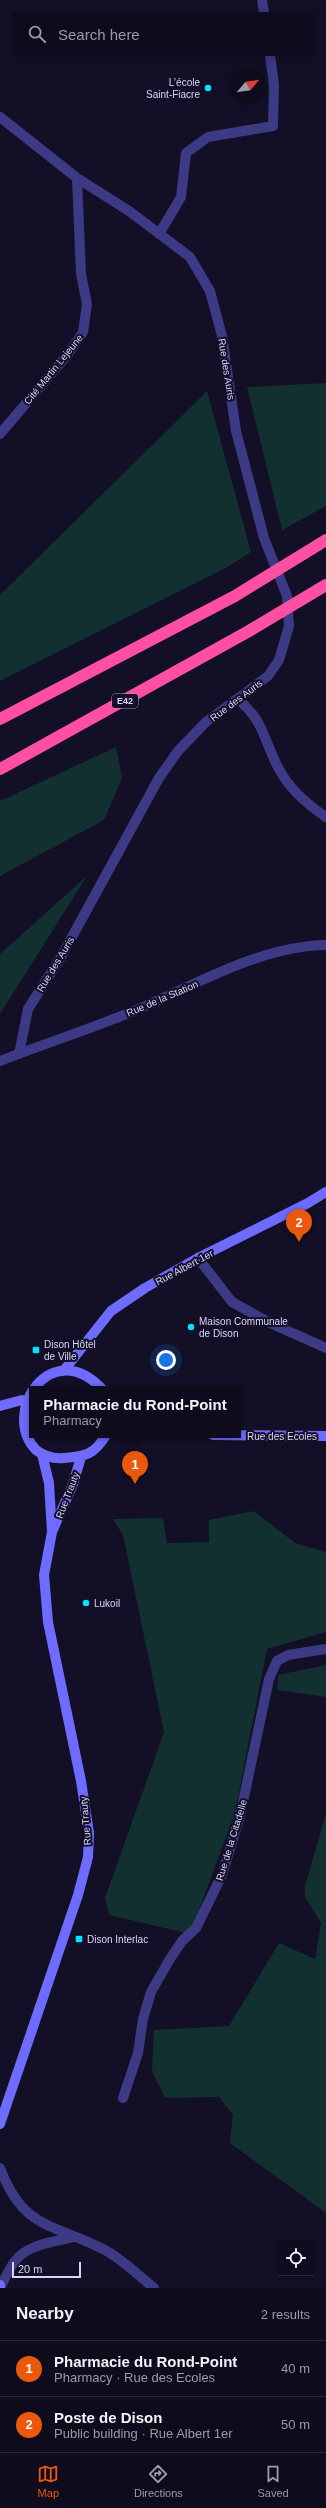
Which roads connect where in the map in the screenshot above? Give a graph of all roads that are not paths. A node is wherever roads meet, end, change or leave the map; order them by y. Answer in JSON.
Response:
{"nodes":[{"id":1,"x":262,"y":0,"type":"edge"},
{"id":2,"x":264,"y":12,"type":"edge"},
{"id":3,"x":270,"y":56,"type":"edge"},
{"id":4,"x":0,"y":117,"type":"edge"},
{"id":5,"x":77,"y":178,"type":"junction"},
{"id":6,"x":159,"y":234,"type":"junction"},
{"id":7,"x":0,"y":434,"type":"edge"},
{"id":8,"x":326,"y":540,"type":"edge"},
{"id":9,"x":326,"y":585,"type":"edge"},
{"id":10,"x":237,"y":699,"type":"junction"},
{"id":11,"x":0,"y":719,"type":"edge"},
{"id":12,"x":0,"y":769,"type":"edge"},
{"id":13,"x":326,"y":816,"type":"edge"},
{"id":14,"x":326,"y":945,"type":"edge"},
{"id":15,"x":18,"y":1054,"type":"junction"},
{"id":16,"x":0,"y":1061,"type":"edge"},
{"id":17,"x":326,"y":1192,"type":"edge"},
{"id":18,"x":198,"y":1258,"type":"junction"},
{"id":19,"x":326,"y":1348,"type":"edge"},
{"id":20,"x":65,"y":1369,"type":"junction"},
{"id":21,"x":29,"y":1386,"type":"edge"},
{"id":22,"x":29,"y":1386,"type":"edge"},
{"id":23,"x":99,"y":1386,"type":"edge"},
{"id":24,"x":22,"y":1400,"type":"junction"},
{"id":25,"x":0,"y":1406,"type":"edge"},
{"id":26,"x":241,"y":1435,"type":"edge"},
{"id":27,"x":326,"y":1436,"type":"edge"},
{"id":28,"x":104,"y":1438,"type":"edge"},
{"id":29,"x":42,"y":1454,"type":"junction"},
{"id":30,"x":81,"y":1457,"type":"junction"},
{"id":31,"x":52,"y":1532,"type":"junction"},
{"id":32,"x":326,"y":1649,"type":"edge"},
{"id":33,"x":123,"y":2098,"type":"dead end"},
{"id":34,"x":0,"y":2124,"type":"edge"},
{"id":35,"x":0,"y":2168,"type":"edge"},
{"id":36,"x":74,"y":2237,"type":"junction"},
{"id":37,"x":0,"y":2285,"type":"edge"},
{"id":38,"x":0,"y":2288,"type":"edge"},
{"id":39,"x":154,"y":2288,"type":"edge"}],
"edges":[{"from":1,"to":2,"type":"street"},
{"from":3,"to":6,"type":"street"},
{"from":4,"to":5,"type":"street","name":"Rue des Auris"},
{"from":5,"to":6,"type":"street","name":"Rue des Auris"},
{"from":5,"to":7,"type":"street","name":"Cité Martin Lejeune"},
{"from":6,"to":10,"type":"street","name":"Rue des Auris"},
{"from":8,"to":11,"type":"highway"},
{"from":9,"to":12,"type":"highway","number":"E42"},
{"from":10,"to":13,"type":"street"},
{"from":10,"to":15,"type":"street","name":"Rue des Auris"},
{"from":14,"to":15,"type":"street","name":"Rue de la Station"},
{"from":15,"to":16,"type":"street","name":"Rue de la Station"},
{"from":17,"to":18,"type":"main road","name":"Rue Albert 1er"},
{"from":18,"to":19,"type":"street"},
{"from":18,"to":20,"type":"main road","name":"Rue Albert 1er"},
{"from":20,"to":21,"type":"main road","name":"Rue Trauty"},
{"from":20,"to":23,"type":"main road","name":"Rue Trauty"},
{"from":22,"to":24,"type":"main road","name":"Rue Trauty"},
{"from":24,"to":25,"type":"main road"},
{"from":24,"to":29,"type":"main road","name":"Rue Trauty"},
{"from":26,"to":27,"type":"main road","name":"Rue des Ecoles"},
{"from":28,"to":30,"type":"main road"},
{"from":29,"to":30,"type":"main road","name":"Rue Trauty"},
{"from":29,"to":31,"type":"main road","name":"Rue Trauty"},
{"from":30,"to":31,"type":"main road","name":"Rue Trauty"},
{"from":31,"to":34,"type":"main road","name":"Rue Trauty"},
{"from":32,"to":33,"type":"street","name":"Rue de la Citadelle"},
{"from":35,"to":36,"type":"street"},
{"from":36,"to":38,"type":"street"},
{"from":36,"to":39,"type":"street"},
{"from":37,"to":38,"type":"main road"}]}
